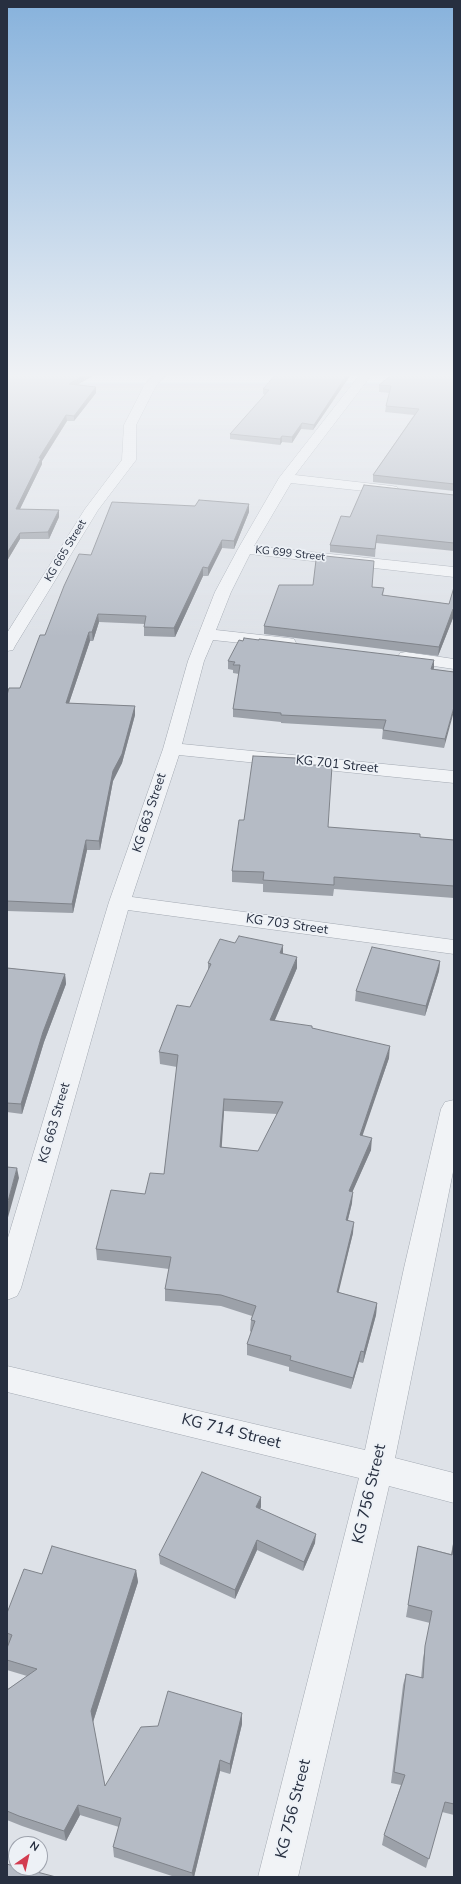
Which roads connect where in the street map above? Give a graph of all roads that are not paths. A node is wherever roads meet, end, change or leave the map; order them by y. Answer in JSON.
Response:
{"nodes":[{"id":1,"x":128,"y":461,"type":"edge"},
{"id":2,"x":297,"y":461,"type":"edge"},
{"id":3,"x":286,"y":478,"type":"junction"},
{"id":4,"x":405,"y":492,"type":"edge"},
{"id":5,"x":245,"y":549,"type":"junction"},
{"id":6,"x":454,"y":572,"type":"edge"},
{"id":7,"x":206,"y":634,"type":"junction"},
{"id":8,"x":301,"y":645,"type":"edge"},
{"id":9,"x":7,"y":646,"type":"edge"},
{"id":10,"x":388,"y":655,"type":"edge"},
{"id":11,"x":454,"y":664,"type":"edge"},
{"id":12,"x":172,"y":749,"type":"junction"},
{"id":13,"x":454,"y":777,"type":"edge"},
{"id":14,"x":120,"y":902,"type":"junction"},
{"id":15,"x":454,"y":947,"type":"edge"},
{"id":16,"x":453,"y":1120,"type":"edge"},
{"id":17,"x":7,"y":1288,"type":"edge"},
{"id":18,"x":7,"y":1378,"type":"edge"},
{"id":19,"x":377,"y":1468,"type":"junction"},
{"id":20,"x":454,"y":1488,"type":"edge"},
{"id":21,"x":278,"y":1877,"type":"edge"}],
"edges":[{"from":1,"to":9,"type":"street","name":"KG 665 Street"},
{"from":2,"to":3,"type":"street","name":"KG 663 Street"},
{"from":3,"to":4,"type":"street"},
{"from":3,"to":5,"type":"street","name":"KG 663 Street"},
{"from":5,"to":6,"type":"street","name":"KG 699 Street"},
{"from":5,"to":7,"type":"street","name":"KG 663 Street"},
{"from":7,"to":8,"type":"street"},
{"from":7,"to":12,"type":"street","name":"KG 663 Street"},
{"from":10,"to":11,"type":"street"},
{"from":12,"to":13,"type":"street","name":"KG 701 Street"},
{"from":12,"to":14,"type":"street","name":"KG 663 Street"},
{"from":14,"to":15,"type":"street","name":"KG 703 Street"},
{"from":14,"to":17,"type":"street","name":"KG 663 Street"},
{"from":16,"to":19,"type":"street","name":"KG 756 Street"},
{"from":18,"to":19,"type":"street","name":"KG 714 Street"},
{"from":19,"to":20,"type":"street","name":"KG 714 Street"},
{"from":19,"to":21,"type":"street","name":"KG 756 Street"}]}
